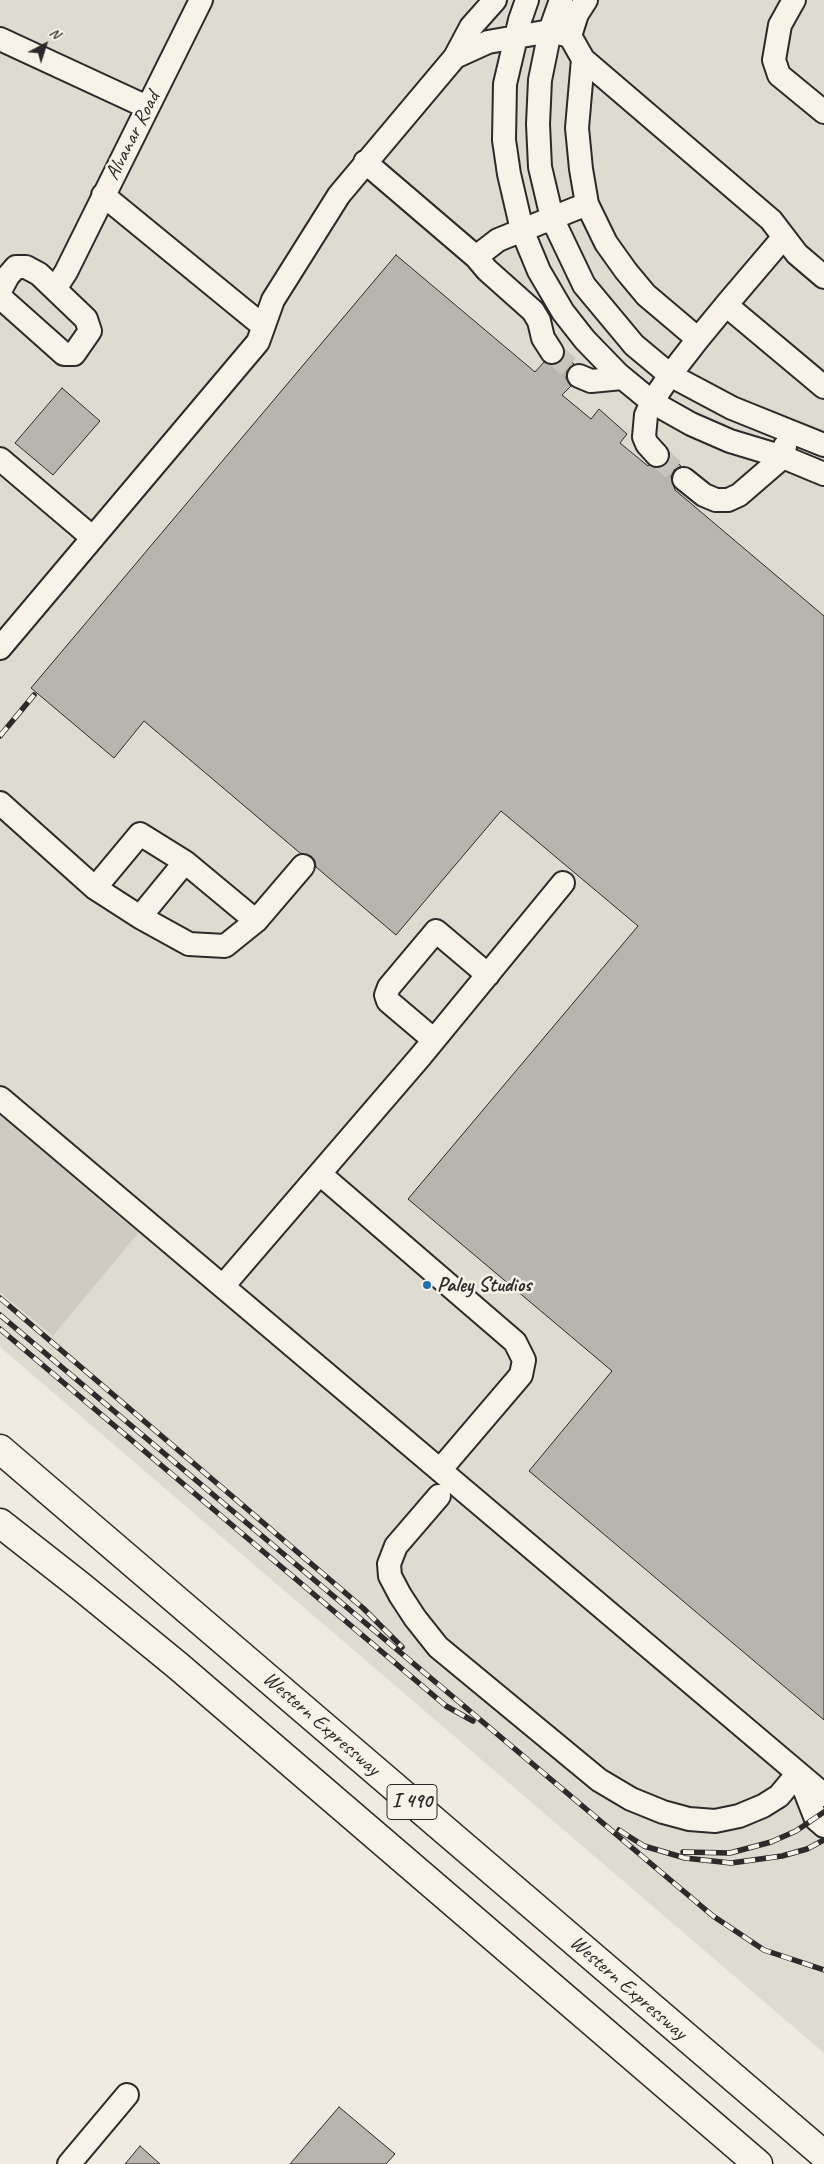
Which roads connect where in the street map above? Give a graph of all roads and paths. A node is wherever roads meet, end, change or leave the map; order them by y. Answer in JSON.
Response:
{"nodes":[{"id":1,"x":201,"y":0,"type":"edge"},
{"id":2,"x":495,"y":0,"type":"edge"},
{"id":3,"x":526,"y":0,"type":"edge"},
{"id":4,"x":561,"y":0,"type":"edge"},
{"id":5,"x":586,"y":0,"type":"edge"},
{"id":6,"x":794,"y":0,"type":"edge"},
{"id":7,"x":560,"y":33,"type":"junction"},
{"id":8,"x":516,"y":37,"type":"junction"},
{"id":9,"x":0,"y":39,"type":"edge"},
{"id":10,"x":455,"y":57,"type":"junction"},
{"id":11,"x":583,"y":59,"type":"junction"},
{"id":12,"x":147,"y":107,"type":"junction"},
{"id":13,"x":824,"y":112,"type":"edge"},
{"id":14,"x":365,"y":162,"type":"junction"},
{"id":15,"x":103,"y":195,"type":"junction"},
{"id":16,"x":587,"y":204,"type":"junction"},
{"id":17,"x":552,"y":218,"type":"junction"},
{"id":18,"x":522,"y":230,"type":"junction"},
{"id":19,"x":783,"y":238,"type":"junction"},
{"id":20,"x":476,"y":257,"type":"junction"},
{"id":21,"x":822,"y":270,"type":"edge"},
{"id":22,"x":61,"y":281,"type":"junction"},
{"id":23,"x":0,"y":291,"type":"edge"},
{"id":24,"x":0,"y":297,"type":"edge"},
{"id":25,"x":726,"y":305,"type":"junction"},
{"id":26,"x":263,"y":326,"type":"junction"},
{"id":27,"x":698,"y":339,"type":"junction"},
{"id":28,"x":552,"y":352,"type":"tunnel mouth"},
{"id":29,"x":670,"y":375,"type":"junction"},
{"id":30,"x":579,"y":376,"type":"tunnel mouth"},
{"id":31,"x":622,"y":378,"type":"junction"},
{"id":32,"x":824,"y":387,"type":"edge"},
{"id":33,"x":652,"y":402,"type":"junction"},
{"id":34,"x":780,"y":428,"type":"junction"},
{"id":35,"x":824,"y":445,"type":"edge"},
{"id":36,"x":657,"y":455,"type":"tunnel mouth"},
{"id":37,"x":782,"y":457,"type":"junction"},
{"id":38,"x":0,"y":459,"type":"edge"},
{"id":39,"x":824,"y":474,"type":"edge"},
{"id":40,"x":684,"y":478,"type":"tunnel mouth"},
{"id":41,"x":93,"y":538,"type":"junction"},
{"id":42,"x":0,"y":648,"type":"edge"},
{"id":43,"x":0,"y":803,"type":"edge"},
{"id":44,"x":185,"y":862,"type":"junction"},
{"id":45,"x":303,"y":866,"type":"dead end"},
{"id":46,"x":563,"y":883,"type":"dead end"},
{"id":47,"x":95,"y":888,"type":"junction"},
{"id":48,"x":140,"y":917,"type":"junction"},
{"id":49,"x":256,"y":921,"type":"junction"},
{"id":50,"x":488,"y":975,"type":"junction"},
{"id":51,"x":434,"y":1040,"type":"junction"},
{"id":52,"x":0,"y":1098,"type":"edge"},
{"id":53,"x":320,"y":1174,"type":"junction"},
{"id":54,"x":223,"y":1286,"type":"junction"},
{"id":55,"x":0,"y":1449,"type":"edge"},
{"id":56,"x":440,"y":1470,"type":"junction"},
{"id":57,"x":439,"y":1496,"type":"dead end"},
{"id":58,"x":0,"y":1523,"type":"edge"},
{"id":59,"x":798,"y":1773,"type":"junction"},
{"id":60,"x":824,"y":1795,"type":"edge"},
{"id":61,"x":824,"y":1826,"type":"edge"},
{"id":62,"x":127,"y":2095,"type":"dead end"},
{"id":63,"x":824,"y":2155,"type":"edge"},
{"id":64,"x":69,"y":2164,"type":"edge"},
{"id":65,"x":758,"y":2164,"type":"edge"}],
"edges":[{"from":1,"to":12,"type":"street","name":"Alvanar Road"},
{"from":2,"to":10,"type":"street"},
{"from":3,"to":8,"type":"street"},
{"from":4,"to":7,"type":"street"},
{"from":5,"to":7,"type":"street"},
{"from":6,"to":13,"type":"street"},
{"from":7,"to":8,"type":"street"},
{"from":7,"to":11,"type":"street"},
{"from":7,"to":17,"type":"street"},
{"from":8,"to":10,"type":"street"},
{"from":8,"to":18,"type":"street"},
{"from":9,"to":12,"type":"street"},
{"from":10,"to":14,"type":"street"},
{"from":11,"to":16,"type":"street"},
{"from":11,"to":19,"type":"street"},
{"from":12,"to":15,"type":"street","name":"Alvanar Road"},
{"from":14,"to":20,"type":"street"},
{"from":14,"to":26,"type":"street"},
{"from":15,"to":22,"type":"street","name":"Alvanar Road"},
{"from":15,"to":26,"type":"street"},
{"from":16,"to":17,"type":"street"},
{"from":16,"to":27,"type":"street"},
{"from":17,"to":18,"type":"street"},
{"from":17,"to":29,"type":"street"},
{"from":18,"to":20,"type":"street"},
{"from":18,"to":31,"type":"street"},
{"from":19,"to":21,"type":"street"},
{"from":19,"to":25,"type":"street"},
{"from":20,"to":28,"type":"street"},
{"from":22,"to":23,"type":"street"},
{"from":22,"to":24,"type":"street"},
{"from":25,"to":27,"type":"street"},
{"from":25,"to":32,"type":"street"},
{"from":26,"to":41,"type":"street"},
{"from":27,"to":29,"type":"street"},
{"from":29,"to":33,"type":"street"},
{"from":29,"to":34,"type":"street"},
{"from":30,"to":31,"type":"street"},
{"from":31,"to":33,"type":"street"},
{"from":33,"to":36,"type":"street"},
{"from":33,"to":37,"type":"street"},
{"from":34,"to":35,"type":"street"},
{"from":34,"to":37,"type":"street"},
{"from":37,"to":39,"type":"street"},
{"from":37,"to":40,"type":"street"},
{"from":38,"to":41,"type":"street"},
{"from":41,"to":42,"type":"street"},
{"from":43,"to":47,"type":"street"},
{"from":44,"to":47,"type":"street"},
{"from":44,"to":48,"type":"street"},
{"from":44,"to":49,"type":"street"},
{"from":45,"to":49,"type":"street"},
{"from":46,"to":50,"type":"street"},
{"from":47,"to":48,"type":"street"},
{"from":48,"to":49,"type":"street"},
{"from":50,"to":51,"type":"street"},
{"from":50,"to":51,"type":"street"},
{"from":51,"to":53,"type":"street"},
{"from":52,"to":54,"type":"street"},
{"from":53,"to":54,"type":"street"},
{"from":53,"to":56,"type":"street"},
{"from":54,"to":56,"type":"street"},
{"from":55,"to":63,"type":"highway","name":"Western Expressway","number":"I 490"},
{"from":56,"to":59,"type":"street"},
{"from":57,"to":59,"type":"street"},
{"from":58,"to":65,"type":"highway","number":"I 490"},
{"from":59,"to":60,"type":"street"},
{"from":59,"to":61,"type":"street"},
{"from":62,"to":64,"type":"street"}]}
